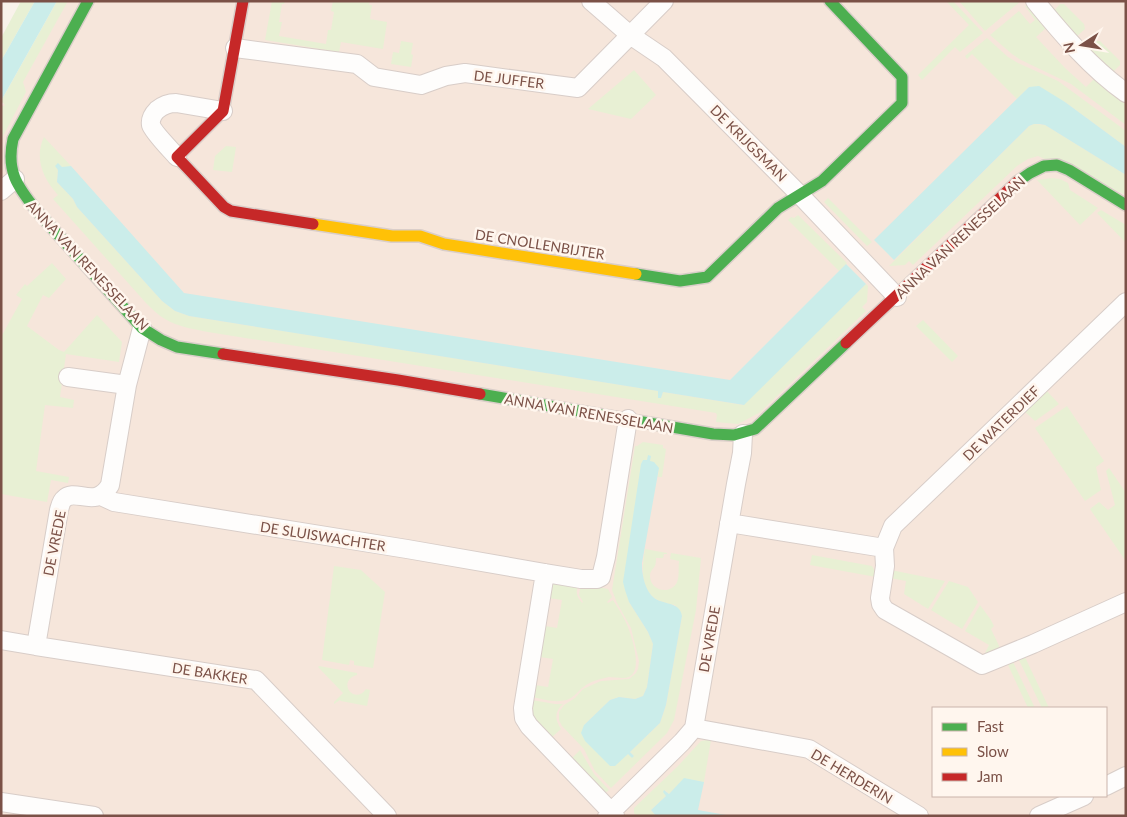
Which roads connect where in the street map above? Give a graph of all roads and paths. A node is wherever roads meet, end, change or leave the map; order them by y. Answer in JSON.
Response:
{"nodes":[{"id":1,"x":88,"y":1,"type":"edge"},
{"id":2,"x":243,"y":1,"type":"edge"},
{"id":3,"x":591,"y":1,"type":"edge"},
{"id":4,"x":664,"y":1,"type":"edge"},
{"id":5,"x":830,"y":1,"type":"edge"},
{"id":6,"x":1035,"y":1,"type":"edge"},
{"id":7,"x":630,"y":35,"type":"junction"},
{"id":8,"x":235,"y":48,"type":"junction"},
{"id":9,"x":1126,"y":93,"type":"edge"},
{"id":10,"x":224,"y":111,"type":"junction"},
{"id":11,"x":177,"y":157,"type":"junction"},
{"id":12,"x":15,"y":179,"type":"junction"},
{"id":13,"x":1,"y":191,"type":"edge"},
{"id":14,"x":800,"y":195,"type":"junction"},
{"id":15,"x":1126,"y":205,"type":"edge"},
{"id":16,"x":897,"y":297,"type":"junction"},
{"id":17,"x":1126,"y":302,"type":"edge"},
{"id":18,"x":142,"y":328,"type":"junction"},
{"id":19,"x":68,"y":377,"type":"dead end"},
{"id":20,"x":127,"y":385,"type":"junction"},
{"id":21,"x":628,"y":420,"type":"junction"},
{"id":22,"x":743,"y":434,"type":"junction"},
{"id":23,"x":101,"y":496,"type":"junction"},
{"id":24,"x":729,"y":523,"type":"junction"},
{"id":25,"x":884,"y":548,"type":"junction"},
{"id":26,"x":545,"y":573,"type":"junction"},
{"id":27,"x":1126,"y":602,"type":"edge"},
{"id":28,"x":1,"y":640,"type":"edge"},
{"id":29,"x":36,"y":646,"type":"junction"},
{"id":30,"x":694,"y":728,"type":"junction"},
{"id":31,"x":1126,"y":776,"type":"edge"},
{"id":32,"x":1107,"y":786,"type":"edge"},
{"id":33,"x":1082,"y":797,"type":"edge"},
{"id":34,"x":1,"y":802,"type":"edge"},
{"id":35,"x":611,"y":814,"type":"edge"},
{"id":36,"x":94,"y":816,"type":"edge"},
{"id":37,"x":386,"y":816,"type":"edge"},
{"id":38,"x":919,"y":816,"type":"edge"},
{"id":39,"x":1039,"y":816,"type":"edge"}],
"edges":[{"from":1,"to":12,"type":"street","name":"ANNA VAN RENESSELAAN"},
{"from":2,"to":8,"type":"street"},
{"from":3,"to":7,"type":"street","name":"DE KRIJGSMAN"},
{"from":4,"to":7,"type":"street","name":"DE JUFFER"},
{"from":5,"to":14,"type":"street","name":"DE CNOLLENBIJTER"},
{"from":6,"to":9,"type":"street"},
{"from":7,"to":8,"type":"street","name":"DE JUFFER"},
{"from":7,"to":14,"type":"street","name":"DE KRIJGSMAN"},
{"from":8,"to":10,"type":"street"},
{"from":10,"to":11,"type":"street"},
{"from":10,"to":11,"type":"street"},
{"from":11,"to":14,"type":"street","name":"DE CNOLLENBIJTER"},
{"from":12,"to":13,"type":"street"},
{"from":12,"to":18,"type":"street","name":"ANNA VAN RENESSELAAN"},
{"from":14,"to":16,"type":"street","name":"DE KRIJGSMAN"},
{"from":15,"to":16,"type":"street","name":"ANNA VAN RENESSELAAN"},
{"from":16,"to":22,"type":"street","name":"ANNA VAN RENESSELAAN"},
{"from":17,"to":25,"type":"street","name":"DE WATERDIEF"},
{"from":18,"to":20,"type":"street"},
{"from":18,"to":21,"type":"street","name":"ANNA VAN RENESSELAAN"},
{"from":19,"to":20,"type":"street"},
{"from":20,"to":23,"type":"street"},
{"from":21,"to":22,"type":"street","name":"ANNA VAN RENESSELAAN"},
{"from":21,"to":26,"type":"street","name":"DE SLUISWACHTER"},
{"from":22,"to":24,"type":"street","name":"DE VREDE"},
{"from":23,"to":26,"type":"street","name":"DE SLUISWACHTER"},
{"from":23,"to":29,"type":"street","name":"DE VREDE"},
{"from":24,"to":25,"type":"street"},
{"from":24,"to":30,"type":"street","name":"DE VREDE"},
{"from":25,"to":27,"type":"street","name":"DE WATERDIEF"},
{"from":26,"to":35,"type":"street"},
{"from":28,"to":29,"type":"street"},
{"from":29,"to":37,"type":"street","name":"DE BAKKER"},
{"from":30,"to":35,"type":"street"},
{"from":30,"to":38,"type":"street","name":"DE HERDERIN"},
{"from":31,"to":32,"type":"street"},
{"from":33,"to":39,"type":"street"},
{"from":34,"to":36,"type":"street"}]}
